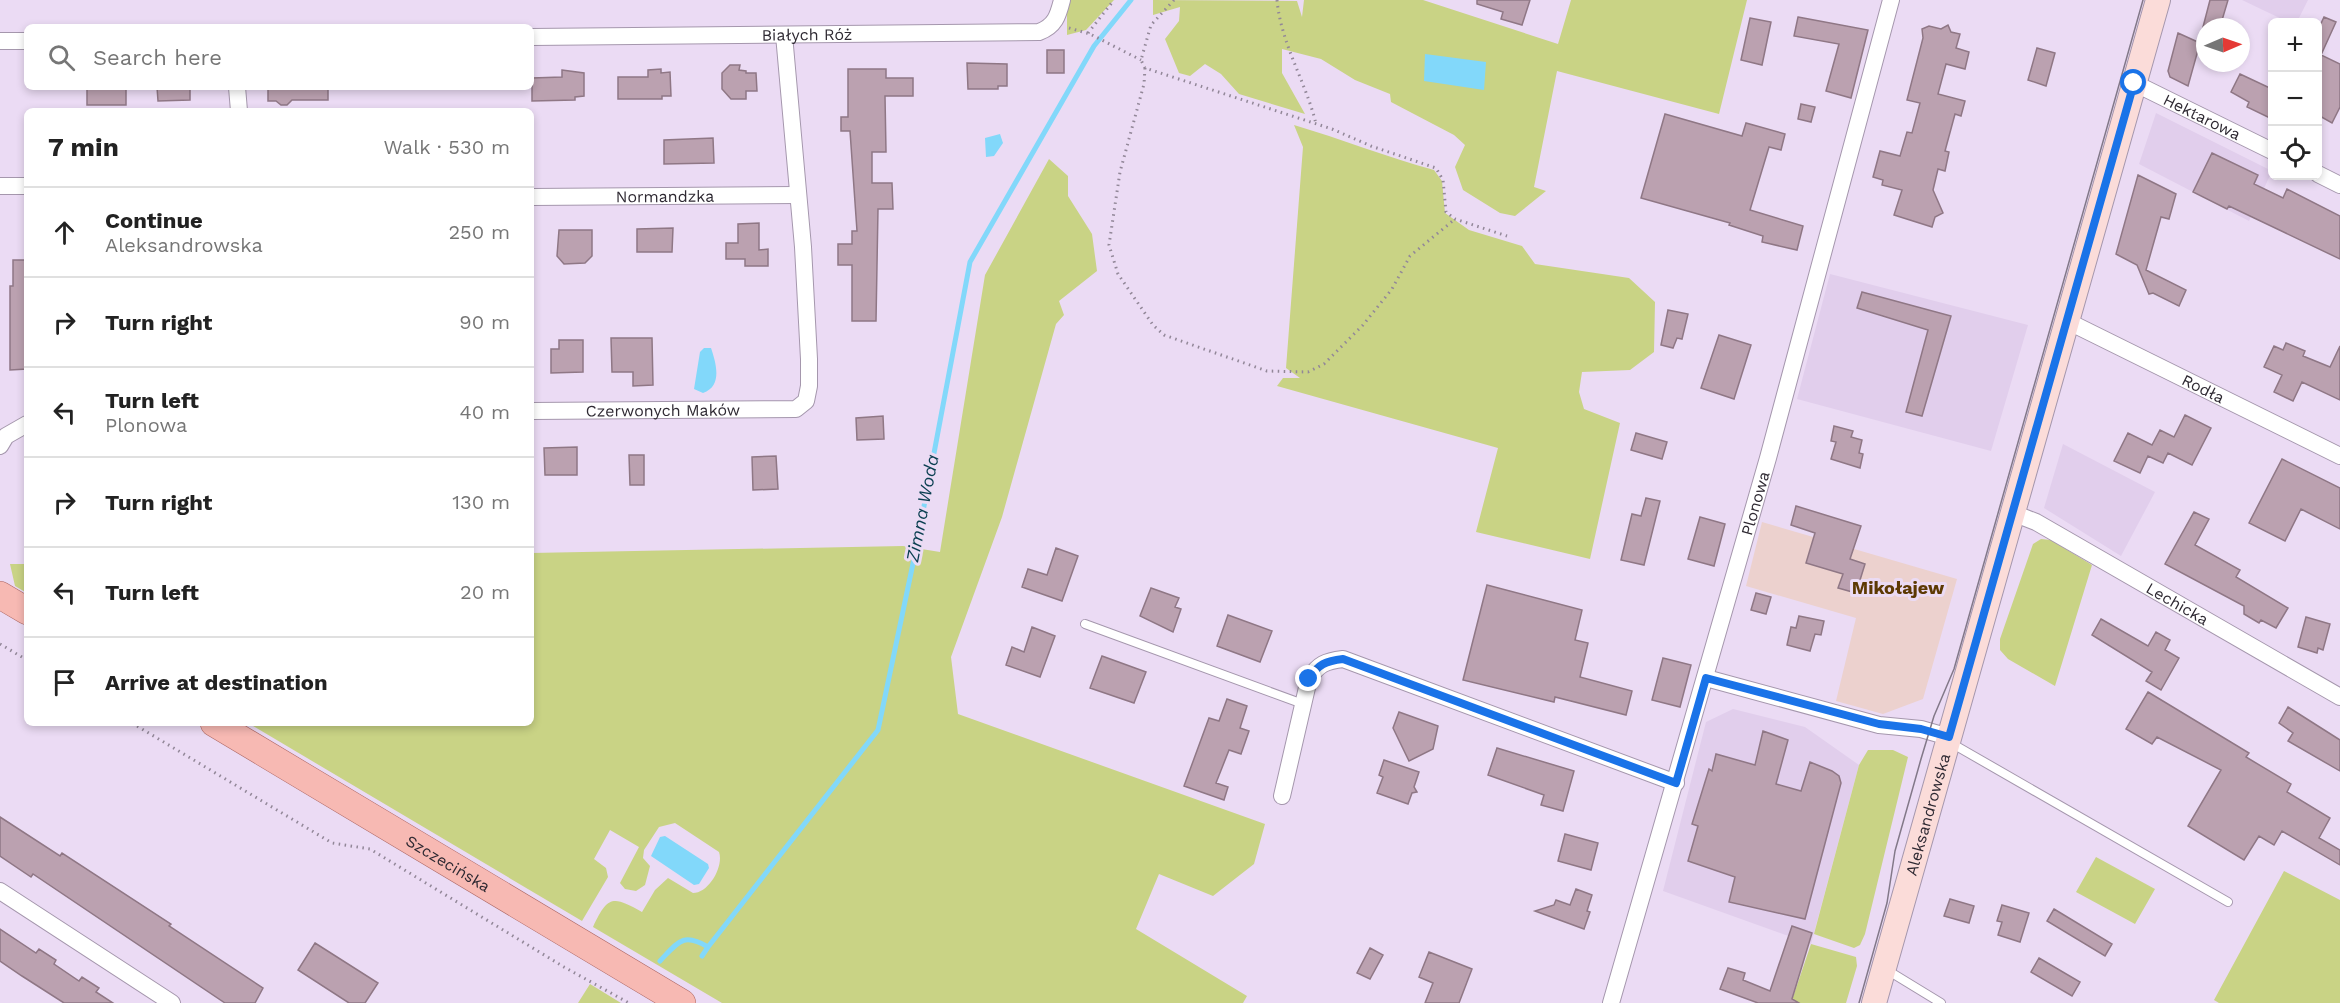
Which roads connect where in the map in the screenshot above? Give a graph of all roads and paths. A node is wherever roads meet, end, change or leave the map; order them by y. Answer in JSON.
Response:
{"nodes":[{"id":1,"x":1062,"y":0,"type":"edge"},
{"id":2,"x":1114,"y":0,"type":"edge"},
{"id":3,"x":1174,"y":0,"type":"edge"},
{"id":4,"x":1277,"y":0,"type":"edge"},
{"id":5,"x":1891,"y":0,"type":"edge"},
{"id":6,"x":2158,"y":0,"type":"edge"},
{"id":7,"x":1053,"y":24,"type":"junction"},
{"id":8,"x":1089,"y":34,"type":"junction"},
{"id":9,"x":784,"y":35,"type":"junction"},
{"id":10,"x":534,"y":37,"type":"edge"},
{"id":11,"x":0,"y":41,"type":"edge"},
{"id":12,"x":24,"y":41,"type":"edge"},
{"id":13,"x":1141,"y":60,"type":"junction"},
{"id":14,"x":1145,"y":68,"type":"junction"},
{"id":15,"x":2134,"y":83,"type":"junction"},
{"id":16,"x":237,"y":90,"type":"edge"},
{"id":17,"x":239,"y":108,"type":"edge"},
{"id":18,"x":1316,"y":124,"type":"junction"},
{"id":19,"x":2268,"y":149,"type":"edge"},
{"id":20,"x":2322,"y":176,"type":"edge"},
{"id":21,"x":2340,"y":185,"type":"edge"},
{"id":22,"x":0,"y":186,"type":"edge"},
{"id":23,"x":24,"y":186,"type":"edge"},
{"id":24,"x":797,"y":195,"type":"junction"},
{"id":25,"x":534,"y":197,"type":"edge"},
{"id":26,"x":1455,"y":219,"type":"junction"},
{"id":27,"x":1507,"y":236,"type":"dead end"},
{"id":28,"x":2067,"y":321,"type":"junction"},
{"id":29,"x":534,"y":411,"type":"edge"},
{"id":30,"x":24,"y":426,"type":"edge"},
{"id":31,"x":0,"y":446,"type":"edge"},
{"id":32,"x":2340,"y":456,"type":"edge"},
{"id":33,"x":2013,"y":513,"type":"junction"},
{"id":34,"x":0,"y":595,"type":"edge"},
{"id":35,"x":24,"y":609,"type":"edge"},
{"id":36,"x":1085,"y":624,"type":"dead end"},
{"id":37,"x":0,"y":644,"type":"edge"},
{"id":38,"x":24,"y":658,"type":"edge"},
{"id":39,"x":1706,"y":678,"type":"junction"},
{"id":40,"x":2340,"y":697,"type":"edge"},
{"id":41,"x":1303,"y":704,"type":"junction"},
{"id":42,"x":137,"y":726,"type":"edge"},
{"id":43,"x":219,"y":726,"type":"edge"},
{"id":44,"x":1949,"y":739,"type":"junction"},
{"id":45,"x":1676,"y":783,"type":"junction"},
{"id":46,"x":1282,"y":796,"type":"dead end"},
{"id":47,"x":0,"y":891,"type":"edge"},
{"id":48,"x":2228,"y":902,"type":"dead end"},
{"id":49,"x":1884,"y":969,"type":"junction"},
{"id":50,"x":172,"y":1003,"type":"edge"},
{"id":51,"x":629,"y":1003,"type":"edge"},
{"id":52,"x":682,"y":1003,"type":"edge"},
{"id":53,"x":1611,"y":1003,"type":"edge"},
{"id":54,"x":1874,"y":1003,"type":"edge"},
{"id":55,"x":1941,"y":1003,"type":"edge"}],
"edges":[{"from":1,"to":7,"type":"street"},
{"from":2,"to":8,"type":"path"},
{"from":3,"to":13,"type":"path"},
{"from":4,"to":18,"type":"path"},
{"from":5,"to":39,"type":"street","name":"Plonowa"},
{"from":6,"to":15,"type":"main road","name":"Aleksandrowska"},
{"from":7,"to":8,"type":"path"},
{"from":7,"to":9,"type":"street","name":"Białych Róż"},
{"from":8,"to":13,"type":"path"},
{"from":9,"to":10,"type":"street","name":"Białych Róż"},
{"from":9,"to":24,"type":"street"},
{"from":11,"to":12,"type":"street"},
{"from":13,"to":14,"type":"path"},
{"from":14,"to":18,"type":"path"},
{"from":14,"to":26,"type":"path"},
{"from":15,"to":19,"type":"street","name":"Hektarowa"},
{"from":15,"to":28,"type":"main road","name":"Aleksandrowska"},
{"from":16,"to":17,"type":"street"},
{"from":18,"to":26,"type":"path"},
{"from":20,"to":21,"type":"street"},
{"from":22,"to":23,"type":"street"},
{"from":24,"to":25,"type":"street","name":"Normandzka"},
{"from":24,"to":29,"type":"street","name":"Czerwonych Maków"},
{"from":26,"to":27,"type":"path"},
{"from":28,"to":32,"type":"street","name":"Rodła"},
{"from":28,"to":33,"type":"main road","name":"Aleksandrowska"},
{"from":30,"to":31,"type":"street"},
{"from":33,"to":40,"type":"street","name":"Lechicka"},
{"from":33,"to":44,"type":"main road","name":"Aleksandrowska"},
{"from":34,"to":35,"type":"main road"},
{"from":36,"to":41,"type":"lane"},
{"from":37,"to":38,"type":"path"},
{"from":39,"to":44,"type":"street"},
{"from":39,"to":45,"type":"street","name":"Plonowa"},
{"from":41,"to":45,"type":"street"},
{"from":41,"to":46,"type":"street"},
{"from":42,"to":51,"type":"path"},
{"from":43,"to":52,"type":"main road","name":"Szczecińska"},
{"from":44,"to":48,"type":"lane"},
{"from":44,"to":49,"type":"main road","name":"Aleksandrowska"},
{"from":45,"to":53,"type":"street","name":"Plonowa"},
{"from":47,"to":50,"type":"street"},
{"from":49,"to":54,"type":"main road","name":"Aleksandrowska"},
{"from":49,"to":55,"type":"lane"}]}
